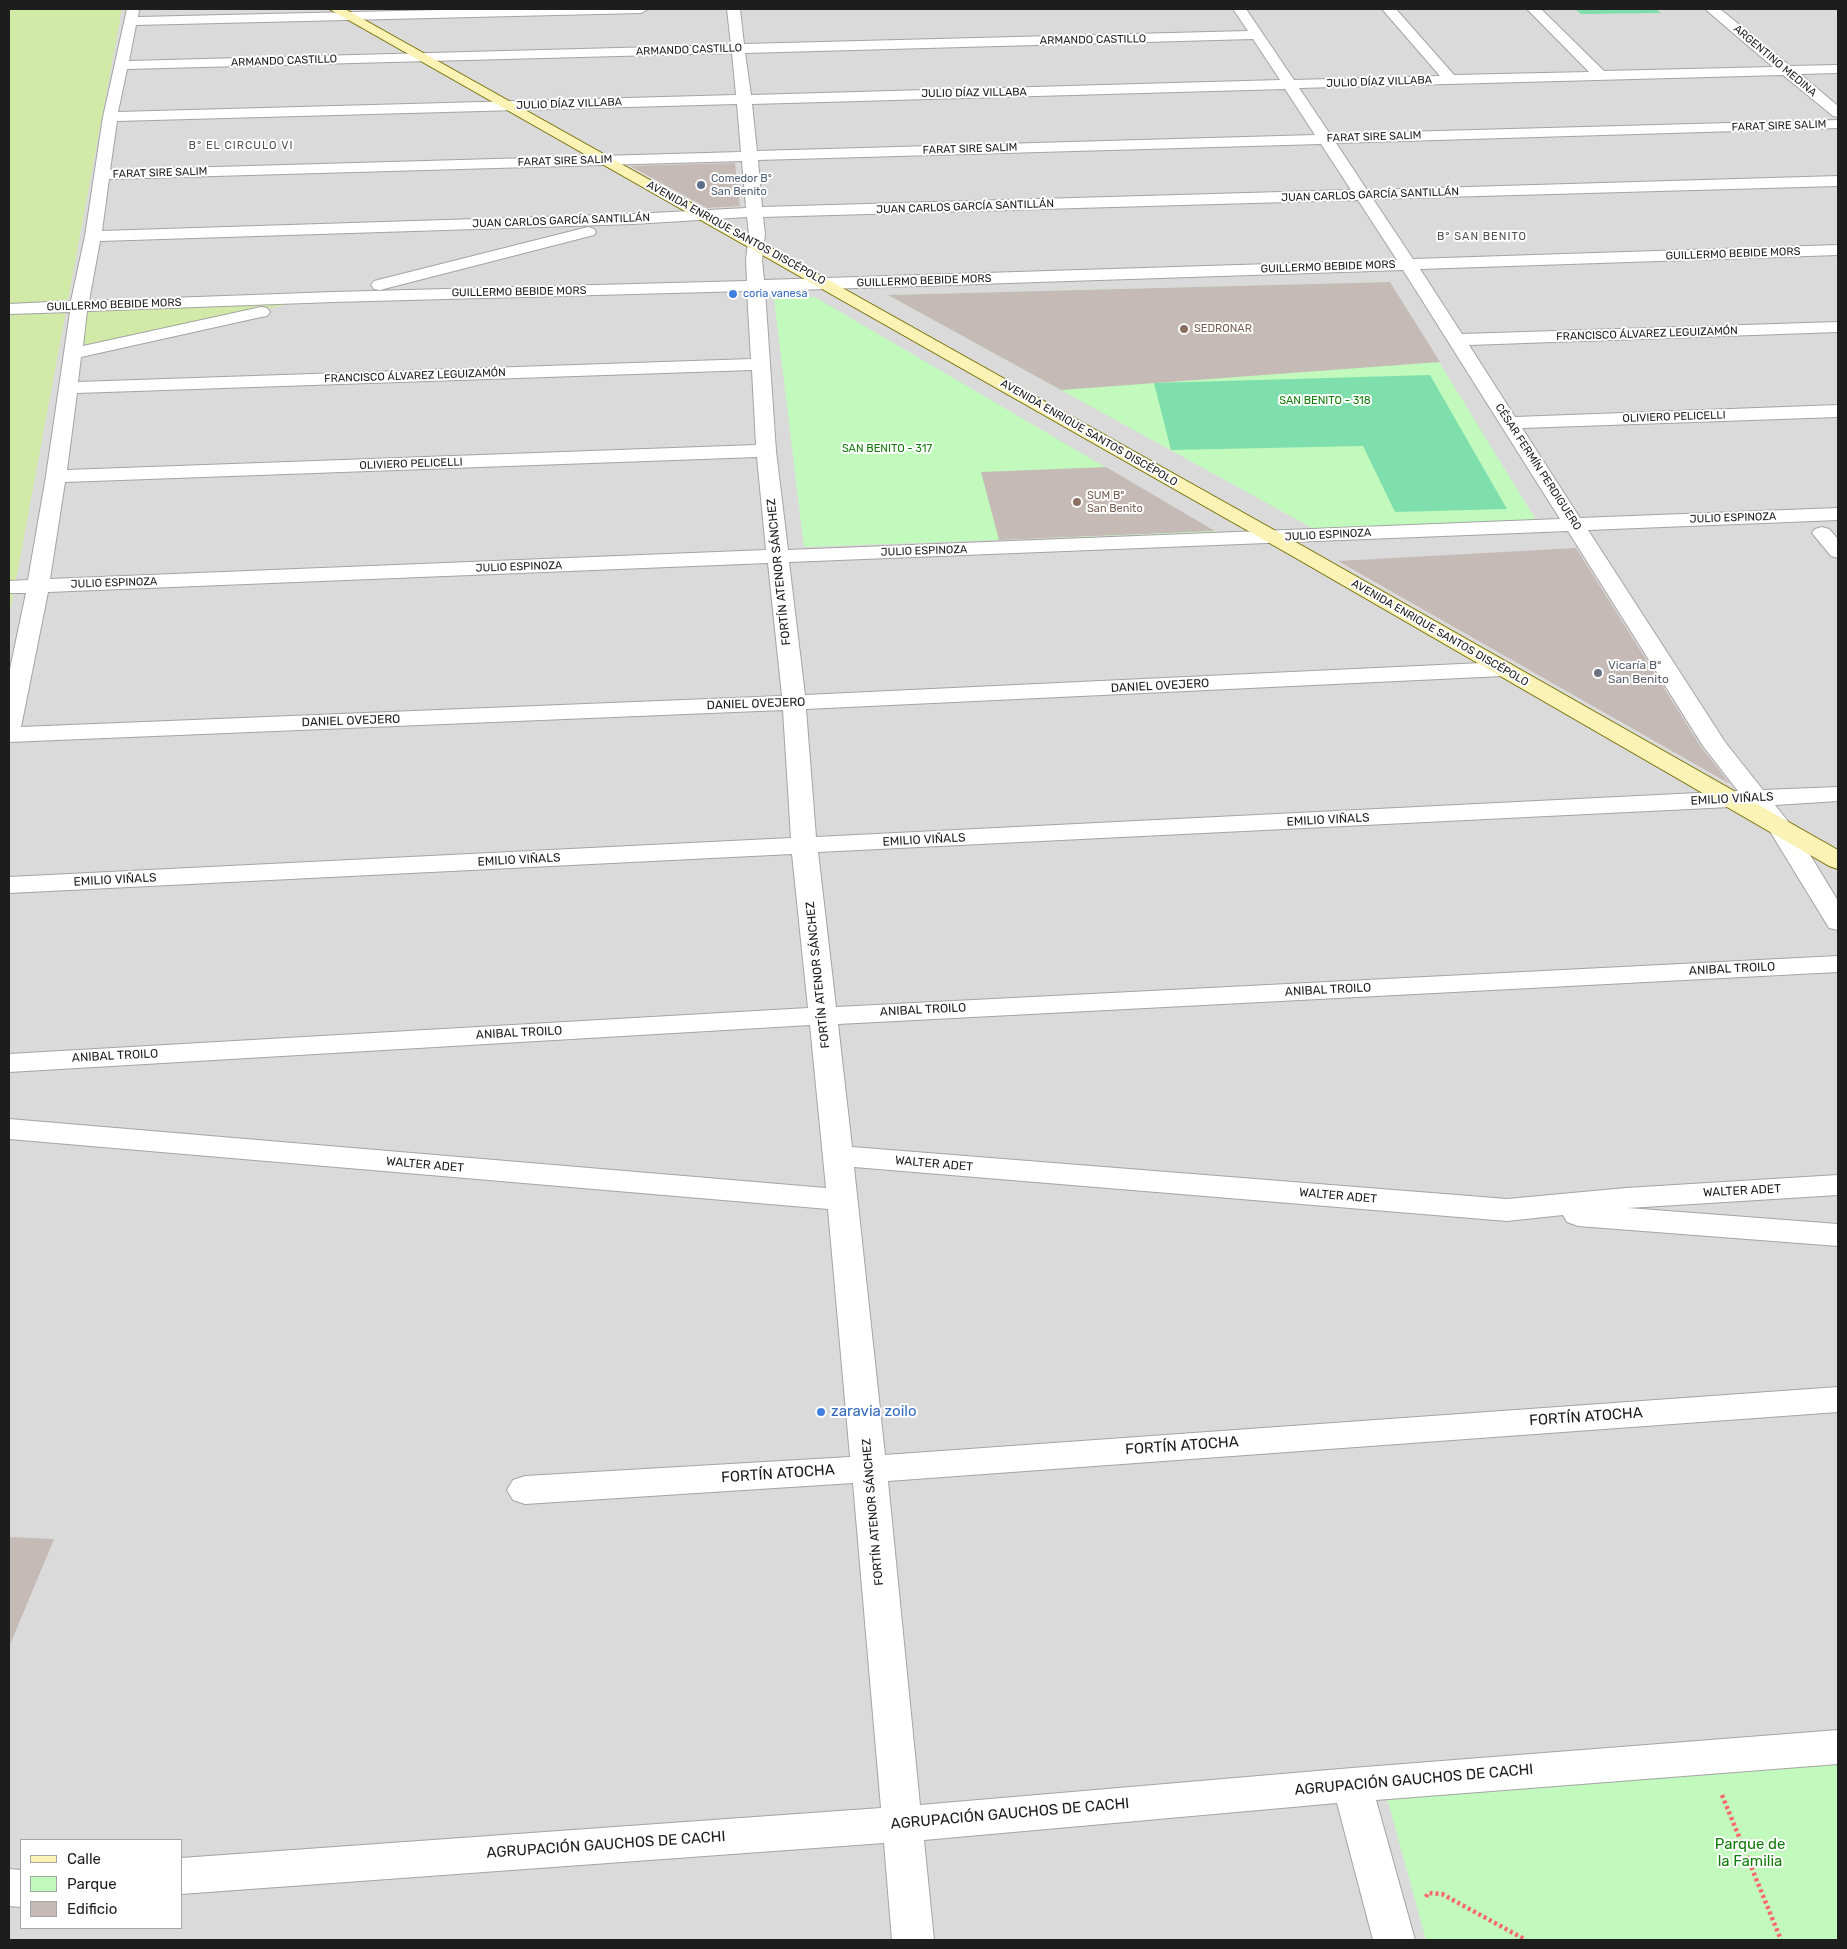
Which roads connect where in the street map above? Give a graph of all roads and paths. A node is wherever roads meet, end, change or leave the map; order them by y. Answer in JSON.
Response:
{"nodes":[{"id":1,"x":641,"y":9,"type":"edge"},
{"id":2,"x":733,"y":9,"type":"edge"},
{"id":3,"x":1240,"y":9,"type":"edge"},
{"id":4,"x":1389,"y":9,"type":"edge"},
{"id":5,"x":1534,"y":9,"type":"edge"},
{"id":6,"x":1712,"y":9,"type":"edge"},
{"id":7,"x":343,"y":12,"type":"edge"},
{"id":8,"x":131,"y":15,"type":"edge"},
{"id":9,"x":1257,"y":35,"type":"junction"},
{"id":10,"x":737,"y":49,"type":"junction"},
{"id":11,"x":422,"y":57,"type":"junction"},
{"id":12,"x":120,"y":66,"type":"junction"},
{"id":13,"x":1838,"y":69,"type":"edge"},
{"id":14,"x":1787,"y":71,"type":"junction"},
{"id":15,"x":1601,"y":76,"type":"junction"},
{"id":16,"x":1450,"y":79,"type":"junction"},
{"id":17,"x":1290,"y":85,"type":"junction"},
{"id":18,"x":744,"y":99,"type":"junction"},
{"id":19,"x":508,"y":106,"type":"junction"},
{"id":20,"x":1838,"y":113,"type":"edge"},
{"id":21,"x":110,"y":117,"type":"junction"},
{"id":22,"x":1838,"y":124,"type":"edge"},
{"id":23,"x":1326,"y":139,"type":"junction"},
{"id":24,"x":749,"y":155,"type":"junction"},
{"id":25,"x":604,"y":160,"type":"junction"},
{"id":26,"x":101,"y":175,"type":"junction"},
{"id":27,"x":1838,"y":181,"type":"edge"},
{"id":28,"x":1361,"y":196,"type":"junction"},
{"id":29,"x":755,"y":212,"type":"junction"},
{"id":30,"x":701,"y":214,"type":"junction"},
{"id":31,"x":633,"y":219,"type":"junction"},
{"id":32,"x":93,"y":236,"type":"junction"},
{"id":33,"x":755,"y":244,"type":"junction"},
{"id":34,"x":1838,"y":250,"type":"edge"},
{"id":35,"x":1408,"y":264,"type":"junction"},
{"id":36,"x":827,"y":284,"type":"junction"},
{"id":37,"x":756,"y":286,"type":"junction"},
{"id":38,"x":333,"y":297,"type":"junction"},
{"id":39,"x":79,"y":307,"type":"junction"},
{"id":40,"x":9,"y":309,"type":"edge"},
{"id":41,"x":1838,"y":327,"type":"edge"},
{"id":42,"x":1455,"y":340,"type":"junction"},
{"id":43,"x":74,"y":353,"type":"junction"},
{"id":44,"x":761,"y":364,"type":"junction"},
{"id":45,"x":69,"y":388,"type":"junction"},
{"id":46,"x":1838,"y":411,"type":"edge"},
{"id":47,"x":1510,"y":423,"type":"junction"},
{"id":48,"x":766,"y":451,"type":"junction"},
{"id":49,"x":56,"y":476,"type":"junction"},
{"id":50,"x":1838,"y":514,"type":"edge"},
{"id":51,"x":1575,"y":524,"type":"junction"},
{"id":52,"x":1830,"y":532,"type":"edge"},
{"id":53,"x":1273,"y":537,"type":"junction"},
{"id":54,"x":1587,"y":542,"type":"junction"},
{"id":55,"x":1838,"y":552,"type":"edge"},
{"id":56,"x":1301,"y":553,"type":"junction"},
{"id":57,"x":778,"y":566,"type":"junction"},
{"id":58,"x":9,"y":587,"type":"edge"},
{"id":59,"x":36,"y":594,"type":"junction"},
{"id":60,"x":9,"y":604,"type":"edge"},
{"id":61,"x":1503,"y":669,"type":"junction"},
{"id":62,"x":794,"y":703,"type":"junction"},
{"id":63,"x":9,"y":729,"type":"edge"},
{"id":64,"x":9,"y":735,"type":"edge"},
{"id":65,"x":1838,"y":794,"type":"edge"},
{"id":66,"x":1742,"y":798,"type":"junction"},
{"id":67,"x":1782,"y":830,"type":"junction"},
{"id":68,"x":804,"y":846,"type":"junction"},
{"id":69,"x":1838,"y":861,"type":"edge"},
{"id":70,"x":9,"y":885,"type":"edge"},
{"id":71,"x":1838,"y":922,"type":"edge"},
{"id":72,"x":1838,"y":964,"type":"edge"},
{"id":73,"x":822,"y":1016,"type":"junction"},
{"id":74,"x":9,"y":1063,"type":"edge"},
{"id":75,"x":9,"y":1129,"type":"edge"},
{"id":76,"x":838,"y":1156,"type":"junction"},
{"id":77,"x":1838,"y":1185,"type":"edge"},
{"id":78,"x":841,"y":1200,"type":"junction"},
{"id":79,"x":1507,"y":1210,"type":"junction"},
{"id":80,"x":1838,"y":1235,"type":"edge"},
{"id":81,"x":1838,"y":1399,"type":"edge"},
{"id":82,"x":869,"y":1468,"type":"junction"},
{"id":83,"x":525,"y":1490,"type":"dead end"},
{"id":84,"x":1838,"y":1747,"type":"edge"},
{"id":85,"x":1706,"y":1756,"type":"junction"},
{"id":86,"x":1352,"y":1785,"type":"junction"},
{"id":87,"x":901,"y":1824,"type":"junction"},
{"id":88,"x":182,"y":1876,"type":"edge"},
{"id":89,"x":1424,"y":1900,"type":"dead end"},
{"id":90,"x":913,"y":1940,"type":"edge"},
{"id":91,"x":1394,"y":1940,"type":"edge"},
{"id":92,"x":1526,"y":1940,"type":"edge"},
{"id":93,"x":1781,"y":1940,"type":"edge"}],
"edges":[{"from":1,"to":7,"type":"street"},
{"from":2,"to":10,"type":"street","name":"FORTÍN ATENOR SÁNCHEZ"},
{"from":3,"to":9,"type":"street","name":"CÉSAR FERMÍN PERDIGUERO"},
{"from":4,"to":16,"type":"street"},
{"from":5,"to":15,"type":"street"},
{"from":6,"to":14,"type":"street","name":"ARGENTINO MEDINA"},
{"from":7,"to":8,"type":"street"},
{"from":7,"to":11,"type":"main road","name":"AVENIDA ENRIQUE SANTOS DISCÉPOLO"},
{"from":8,"to":12,"type":"street"},
{"from":9,"to":10,"type":"street","name":"ARMANDO CASTILLO"},
{"from":9,"to":17,"type":"street","name":"CÉSAR FERMÍN PERDIGUERO"},
{"from":10,"to":11,"type":"street","name":"ARMANDO CASTILLO"},
{"from":10,"to":18,"type":"street","name":"FORTÍN ATENOR SÁNCHEZ"},
{"from":11,"to":12,"type":"street","name":"ARMANDO CASTILLO"},
{"from":11,"to":19,"type":"main road","name":"AVENIDA ENRIQUE SANTOS DISCÉPOLO"},
{"from":12,"to":21,"type":"street"},
{"from":13,"to":14,"type":"street","name":"JULIO DÍAZ VILLABA"},
{"from":14,"to":15,"type":"street","name":"JULIO DÍAZ VILLABA"},
{"from":14,"to":20,"type":"street","name":"ARGENTINO MEDINA"},
{"from":15,"to":16,"type":"street","name":"JULIO DÍAZ VILLABA"},
{"from":16,"to":17,"type":"street","name":"JULIO DÍAZ VILLABA"},
{"from":17,"to":18,"type":"street","name":"JULIO DÍAZ VILLABA"},
{"from":17,"to":23,"type":"street","name":"CÉSAR FERMÍN PERDIGUERO"},
{"from":18,"to":19,"type":"street","name":"JULIO DÍAZ VILLABA"},
{"from":18,"to":24,"type":"street","name":"FORTÍN ATENOR SÁNCHEZ"},
{"from":19,"to":21,"type":"street","name":"JULIO DÍAZ VILLABA"},
{"from":19,"to":25,"type":"main road","name":"AVENIDA ENRIQUE SANTOS DISCÉPOLO"},
{"from":21,"to":26,"type":"street"},
{"from":22,"to":23,"type":"street","name":"FARAT SIRE SALIM"},
{"from":23,"to":24,"type":"street","name":"FARAT SIRE SALIM"},
{"from":23,"to":28,"type":"street","name":"CÉSAR FERMÍN PERDIGUERO"},
{"from":24,"to":25,"type":"street","name":"FARAT SIRE SALIM"},
{"from":24,"to":29,"type":"street","name":"FORTÍN ATENOR SÁNCHEZ"},
{"from":25,"to":26,"type":"street","name":"FARAT SIRE SALIM"},
{"from":25,"to":30,"type":"main road","name":"AVENIDA ENRIQUE SANTOS DISCÉPOLO"},
{"from":26,"to":32,"type":"street"},
{"from":27,"to":28,"type":"street","name":"JUAN CARLOS GARCÍA SANTILLÁN"},
{"from":28,"to":29,"type":"street","name":"JUAN CARLOS GARCÍA SANTILLÁN"},
{"from":28,"to":35,"type":"street","name":"CÉSAR FERMÍN PERDIGUERO"},
{"from":29,"to":30,"type":"street","name":"JUAN CARLOS GARCÍA SANTILLÁN"},
{"from":29,"to":33,"type":"street","name":"FORTÍN ATENOR SÁNCHEZ"},
{"from":30,"to":31,"type":"street","name":"JUAN CARLOS GARCÍA SANTILLÁN"},
{"from":30,"to":33,"type":"main road","name":"AVENIDA ENRIQUE SANTOS DISCÉPOLO"},
{"from":31,"to":32,"type":"street","name":"JUAN CARLOS GARCÍA SANTILLÁN"},
{"from":31,"to":38,"type":"street"},
{"from":32,"to":39,"type":"street"},
{"from":33,"to":36,"type":"main road","name":"AVENIDA ENRIQUE SANTOS DISCÉPOLO"},
{"from":33,"to":37,"type":"street","name":"FORTÍN ATENOR SÁNCHEZ"},
{"from":34,"to":35,"type":"street","name":"GUILLERMO BEBIDE MORS"},
{"from":35,"to":36,"type":"street","name":"GUILLERMO BEBIDE MORS"},
{"from":35,"to":42,"type":"street","name":"CÉSAR FERMÍN PERDIGUERO"},
{"from":36,"to":37,"type":"street","name":"GUILLERMO BEBIDE MORS"},
{"from":36,"to":53,"type":"main road","name":"AVENIDA ENRIQUE SANTOS DISCÉPOLO"},
{"from":37,"to":38,"type":"street","name":"GUILLERMO BEBIDE MORS"},
{"from":37,"to":44,"type":"street","name":"FORTÍN ATENOR SÁNCHEZ"},
{"from":38,"to":39,"type":"street","name":"GUILLERMO BEBIDE MORS"},
{"from":38,"to":43,"type":"street"},
{"from":39,"to":40,"type":"street","name":"GUILLERMO BEBIDE MORS"},
{"from":39,"to":43,"type":"street"},
{"from":41,"to":42,"type":"street","name":"FRANCISCO ÁLVAREZ LEGUIZAMÓN"},
{"from":42,"to":47,"type":"street","name":"CÉSAR FERMÍN PERDIGUERO"},
{"from":43,"to":45,"type":"street"},
{"from":44,"to":45,"type":"street","name":"FRANCISCO ÁLVAREZ LEGUIZAMÓN"},
{"from":44,"to":48,"type":"street","name":"FORTÍN ATENOR SÁNCHEZ"},
{"from":45,"to":49,"type":"street"},
{"from":46,"to":47,"type":"street","name":"OLIVIERO PELICELLI"},
{"from":47,"to":51,"type":"street","name":"CÉSAR FERMÍN PERDIGUERO"},
{"from":48,"to":49,"type":"street","name":"OLIVIERO PELICELLI"},
{"from":48,"to":57,"type":"street","name":"FORTÍN ATENOR SÁNCHEZ"},
{"from":49,"to":59,"type":"street"},
{"from":50,"to":51,"type":"street","name":"JULIO ESPINOZA"},
{"from":51,"to":53,"type":"street","name":"JULIO ESPINOZA"},
{"from":51,"to":54,"type":"street","name":"CÉSAR FERMÍN PERDIGUERO"},
{"from":52,"to":54,"type":"street","name":"JULIO ESPINOZA"},
{"from":52,"to":55,"type":"street"},
{"from":53,"to":56,"type":"main road","name":"AVENIDA ENRIQUE SANTOS DISCÉPOLO"},
{"from":53,"to":57,"type":"street","name":"JULIO ESPINOZA"},
{"from":54,"to":56,"type":"street","name":"JULIO ESPINOZA"},
{"from":54,"to":66,"type":"street","name":"CÉSAR FERMÍN PERDIGUERO"},
{"from":56,"to":57,"type":"street","name":"JULIO ESPINOZA"},
{"from":56,"to":61,"type":"main road","name":"AVENIDA ENRIQUE SANTOS DISCÉPOLO"},
{"from":57,"to":59,"type":"street","name":"JULIO ESPINOZA"},
{"from":57,"to":62,"type":"street","name":"FORTÍN ATENOR SÁNCHEZ"},
{"from":58,"to":59,"type":"street","name":"JULIO ESPINOZA"},
{"from":59,"to":60,"type":"street","name":"JULIO ESPINOZA"},
{"from":59,"to":63,"type":"street"},
{"from":61,"to":62,"type":"street","name":"DANIEL OVEJERO"},
{"from":61,"to":66,"type":"main road","name":"AVENIDA ENRIQUE SANTOS DISCÉPOLO"},
{"from":62,"to":64,"type":"street","name":"DANIEL OVEJERO"},
{"from":62,"to":68,"type":"street","name":"FORTÍN ATENOR SÁNCHEZ"},
{"from":65,"to":66,"type":"street","name":"EMILIO VIÑALS"},
{"from":66,"to":67,"type":"street","name":"CÉSAR FERMÍN PERDIGUERO"},
{"from":66,"to":68,"type":"street","name":"EMILIO VIÑALS"},
{"from":67,"to":69,"type":"main road"},
{"from":67,"to":71,"type":"street","name":"CÉSAR FERMÍN PERDIGUERO"},
{"from":68,"to":70,"type":"street","name":"EMILIO VIÑALS"},
{"from":68,"to":73,"type":"street","name":"FORTÍN ATENOR SÁNCHEZ"},
{"from":72,"to":73,"type":"street","name":"ANIBAL TROILO"},
{"from":73,"to":74,"type":"street","name":"ANIBAL TROILO"},
{"from":73,"to":76,"type":"street","name":"FORTÍN ATENOR SÁNCHEZ"},
{"from":75,"to":78,"type":"street","name":"WALTER ADET"},
{"from":76,"to":78,"type":"street","name":"FORTÍN ATENOR SÁNCHEZ"},
{"from":76,"to":79,"type":"street","name":"WALTER ADET"},
{"from":77,"to":79,"type":"street","name":"WALTER ADET"},
{"from":78,"to":82,"type":"street","name":"FORTÍN ATENOR SÁNCHEZ"},
{"from":79,"to":80,"type":"street"},
{"from":81,"to":82,"type":"street","name":"FORTÍN ATOCHA"},
{"from":82,"to":83,"type":"street","name":"FORTÍN ATOCHA"},
{"from":82,"to":87,"type":"street","name":"FORTÍN ATENOR SÁNCHEZ"},
{"from":84,"to":85,"type":"street","name":"AGRUPACIÓN GAUCHOS DE CACHI"},
{"from":85,"to":86,"type":"street","name":"AGRUPACIÓN GAUCHOS DE CACHI"},
{"from":85,"to":93,"type":"path"},
{"from":86,"to":87,"type":"street","name":"AGRUPACIÓN GAUCHOS DE CACHI"},
{"from":86,"to":91,"type":"street"},
{"from":87,"to":88,"type":"street","name":"AGRUPACIÓN GAUCHOS DE CACHI"},
{"from":87,"to":90,"type":"street","name":"FORTÍN ATENOR SÁNCHEZ"},
{"from":89,"to":92,"type":"path"}]}
